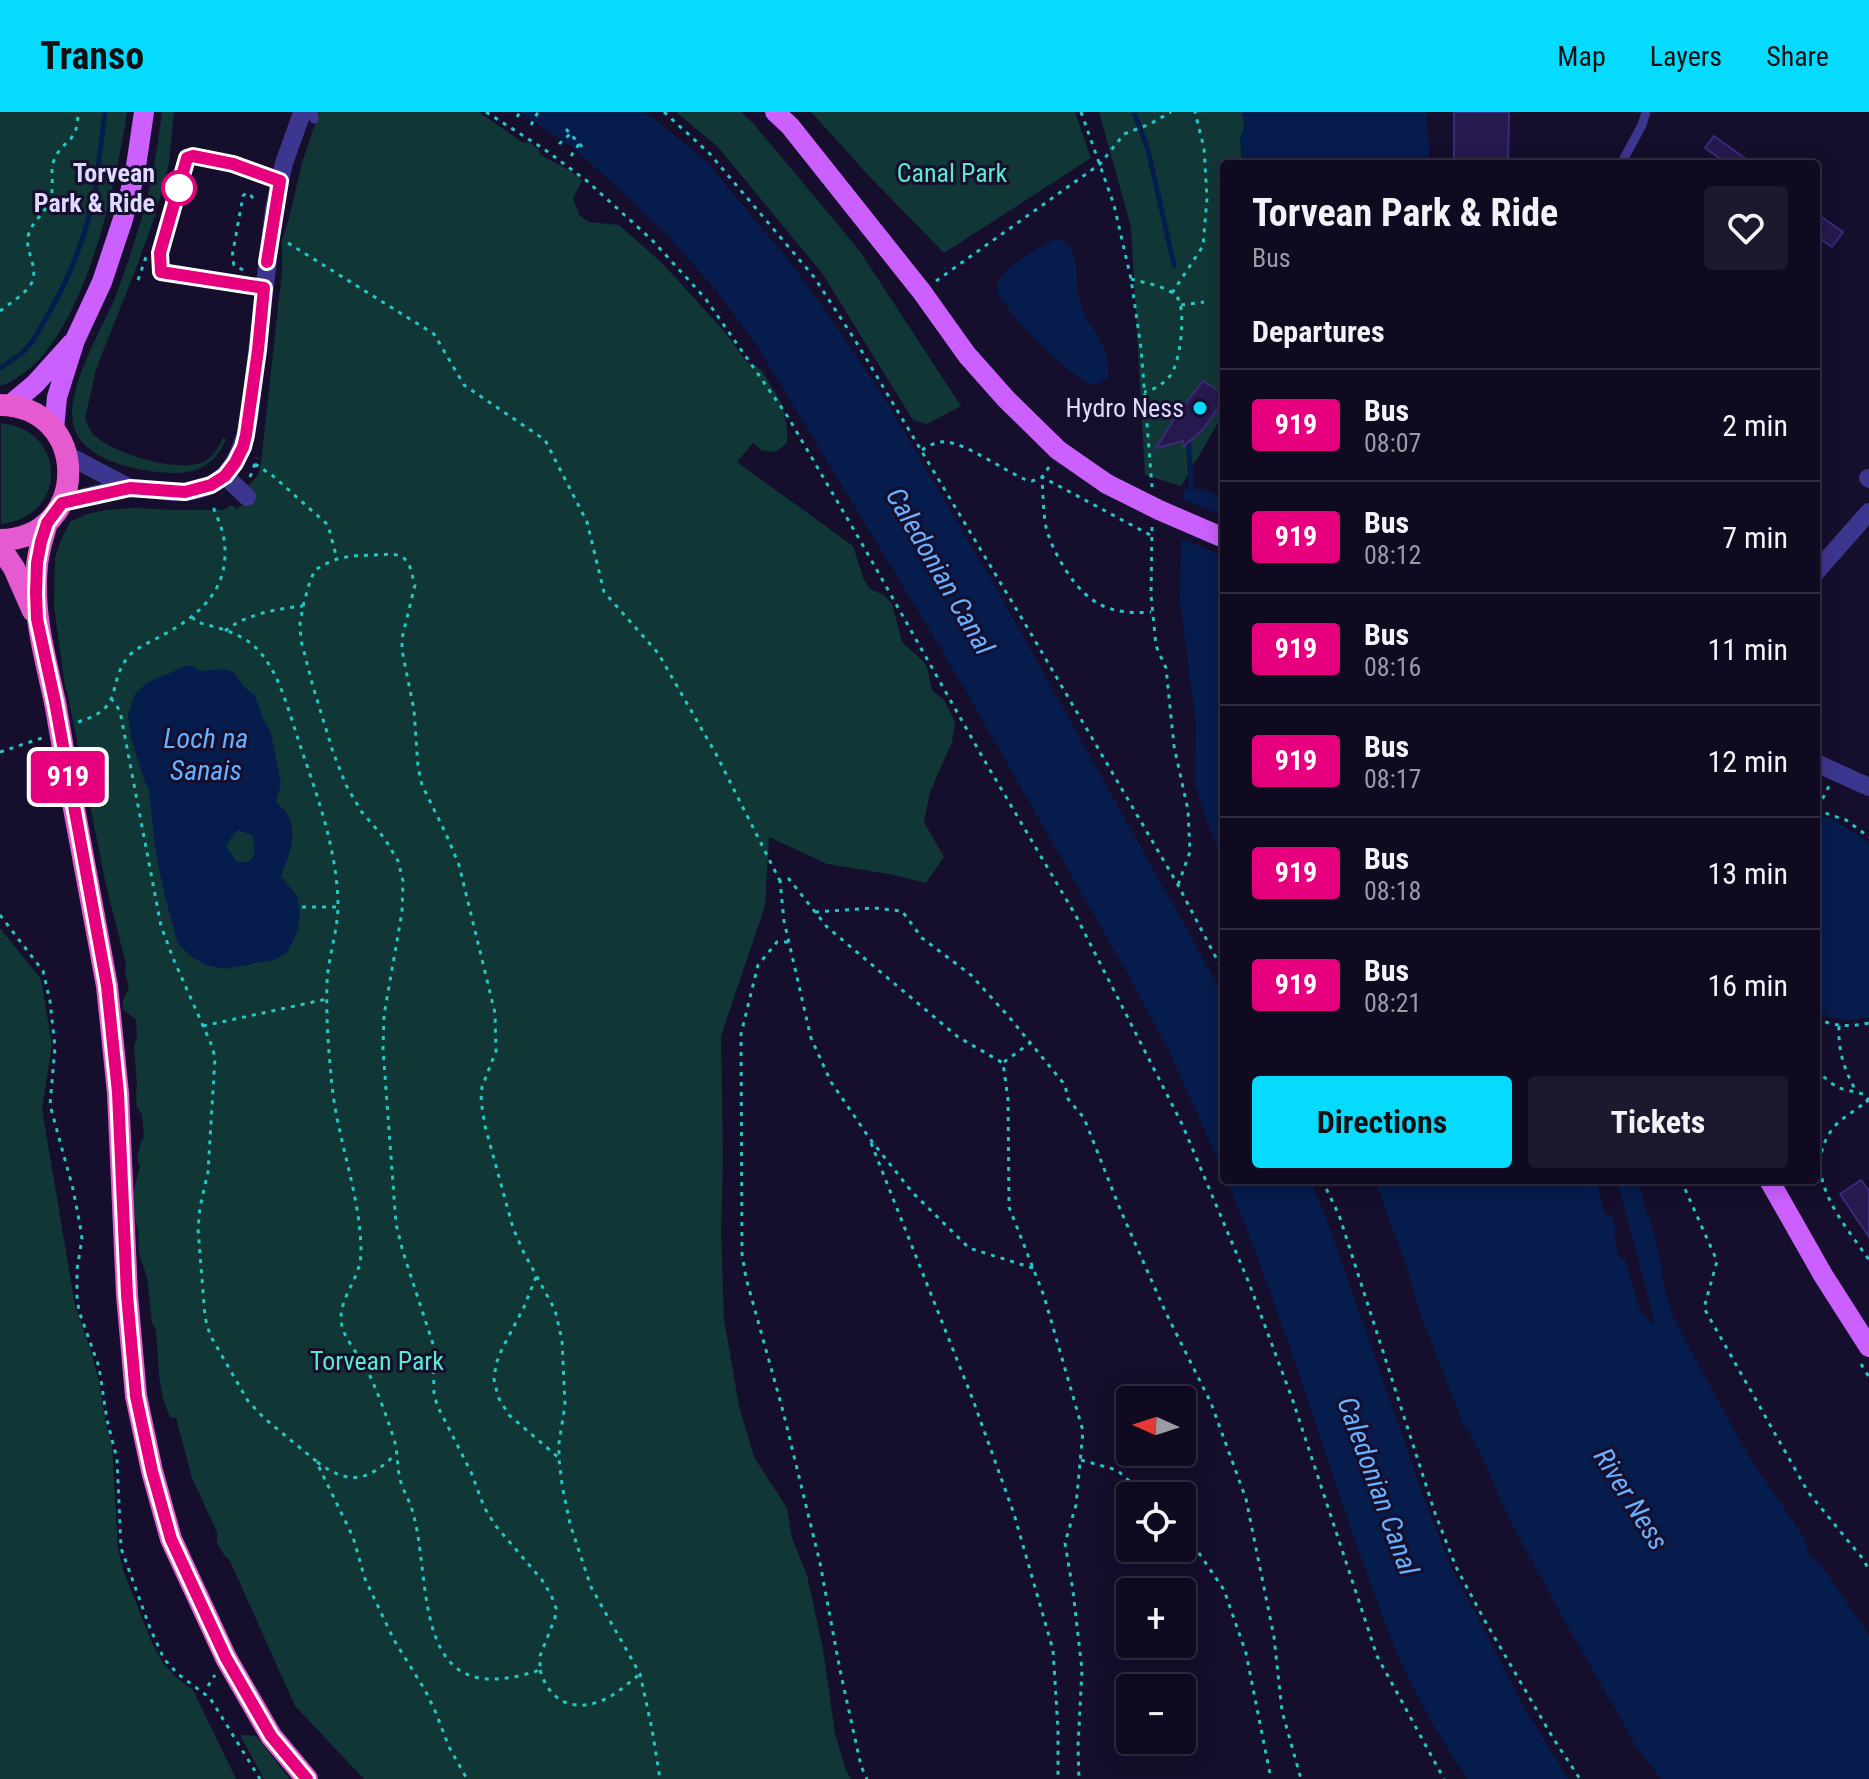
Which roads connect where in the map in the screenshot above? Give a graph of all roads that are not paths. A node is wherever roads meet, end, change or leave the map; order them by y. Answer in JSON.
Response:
{"nodes":[{"id":1,"x":144,"y":112,"type":"edge"},
{"id":2,"x":775,"y":112,"type":"edge"},
{"id":3,"x":1646,"y":112,"type":"edge"},
{"id":4,"x":308,"y":114,"type":"edge"},
{"id":5,"x":1623,"y":160,"type":"edge"},
{"id":6,"x":280,"y":181,"type":"junction"},
{"id":7,"x":264,"y":288,"type":"junction"},
{"id":8,"x":75,"y":340,"type":"junction"},
{"id":9,"x":5,"y":405,"type":"edge"},
{"id":10,"x":54,"y":429,"type":"junction"},
{"id":11,"x":67,"y":455,"type":"junction"},
{"id":12,"x":225,"y":476,"type":"junction"},
{"id":13,"x":130,"y":488,"type":"junction"},
{"id":14,"x":247,"y":497,"type":"dead end"},
{"id":15,"x":62,"y":503,"type":"junction"},
{"id":16,"x":1869,"y":512,"type":"edge"},
{"id":17,"x":47,"y":523,"type":"junction"},
{"id":18,"x":1220,"y":536,"type":"edge"},
{"id":19,"x":0,"y":540,"type":"edge"},
{"id":20,"x":0,"y":547,"type":"edge"},
{"id":21,"x":1820,"y":567,"type":"edge"},
{"id":22,"x":37,"y":619,"type":"junction"},
{"id":23,"x":1820,"y":765,"type":"edge"},
{"id":24,"x":1869,"y":787,"type":"edge"},
{"id":25,"x":1771,"y":1184,"type":"edge"},
{"id":26,"x":1869,"y":1347,"type":"edge"},
{"id":27,"x":307,"y":1779,"type":"edge"}],
"edges":[{"from":1,"to":8,"type":"main road"},
{"from":2,"to":18,"type":"main road","bridge":true},
{"from":3,"to":5,"type":"lane"},
{"from":4,"to":6,"type":"street"},
{"from":6,"to":7,"type":"street"},
{"from":6,"to":7,"type":"lane"},
{"from":7,"to":12,"type":"street"},
{"from":8,"to":9,"type":"main road"},
{"from":8,"to":10,"type":"main road"},
{"from":9,"to":10,"type":"highway"},
{"from":10,"to":11,"type":"highway"},
{"from":11,"to":13,"type":"street"},
{"from":11,"to":15,"type":"highway"},
{"from":12,"to":13,"type":"street"},
{"from":12,"to":14,"type":"street"},
{"from":13,"to":15,"type":"street"},
{"from":15,"to":17,"type":"highway"},
{"from":16,"to":21,"type":"street"},
{"from":17,"to":19,"type":"highway"},
{"from":17,"to":22,"type":"highway"},
{"from":20,"to":22,"type":"highway"},
{"from":22,"to":27,"type":"highway","bridge":true},
{"from":23,"to":24,"type":"street"},
{"from":25,"to":26,"type":"main road"}]}
